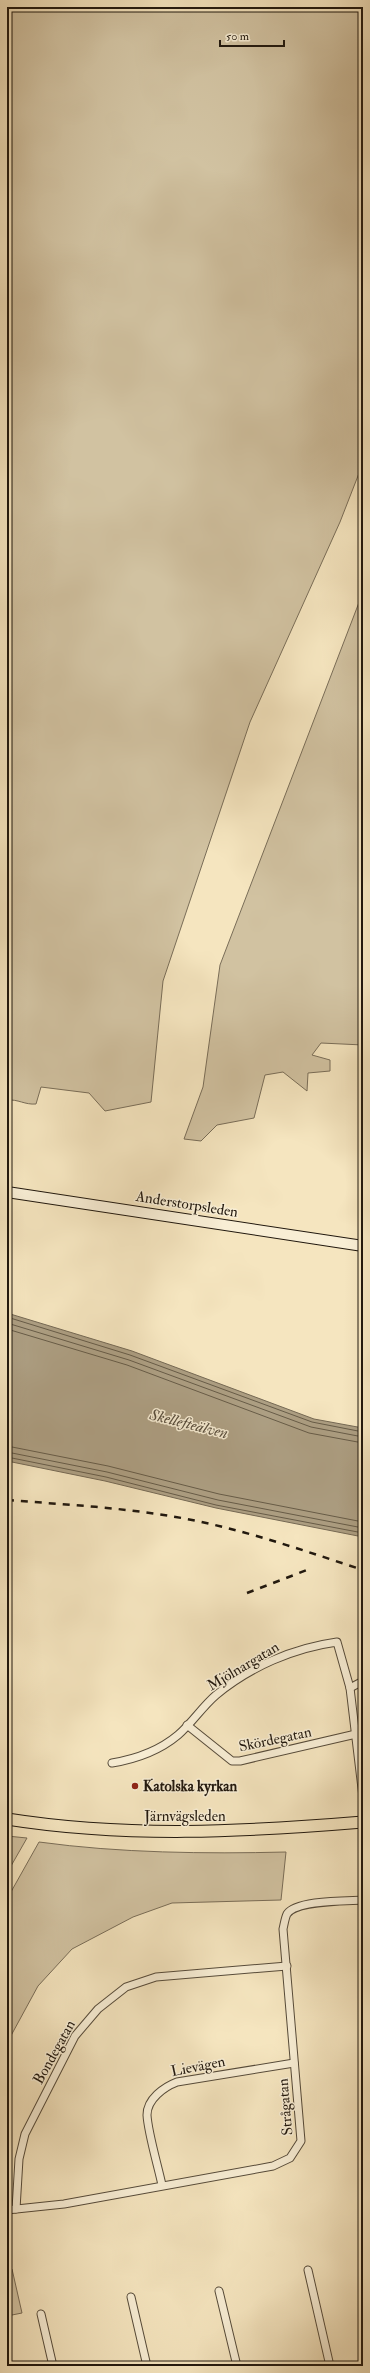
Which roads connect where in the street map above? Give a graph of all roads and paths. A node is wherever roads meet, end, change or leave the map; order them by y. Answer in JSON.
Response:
{"nodes":[{"id":1,"x":7,"y":1192,"type":"edge"},
{"id":2,"x":363,"y":1246,"type":"edge"},
{"id":3,"x":363,"y":1681,"type":"edge"},
{"id":4,"x":350,"y":1688,"type":"junction"},
{"id":5,"x":187,"y":1725,"type":"junction"},
{"id":6,"x":356,"y":1734,"type":"junction"},
{"id":7,"x":112,"y":1763,"type":"dead end"},
{"id":8,"x":363,"y":1797,"type":"edge"},
{"id":9,"x":7,"y":1819,"type":"edge"},
{"id":10,"x":363,"y":1822,"type":"edge"},
{"id":11,"x":363,"y":1900,"type":"edge"},
{"id":12,"x":287,"y":1966,"type":"junction"},
{"id":13,"x":294,"y":2063,"type":"junction"},
{"id":14,"x":162,"y":2185,"type":"junction"},
{"id":15,"x":16,"y":2209,"type":"junction"},
{"id":16,"x":7,"y":2210,"type":"edge"},
{"id":17,"x":308,"y":2270,"type":"dead end"},
{"id":18,"x":220,"y":2291,"type":"dead end"},
{"id":19,"x":131,"y":2298,"type":"dead end"},
{"id":20,"x":41,"y":2314,"type":"dead end"},
{"id":21,"x":53,"y":2366,"type":"edge"},
{"id":22,"x":147,"y":2366,"type":"edge"},
{"id":23,"x":237,"y":2366,"type":"edge"},
{"id":24,"x":330,"y":2366,"type":"edge"}],
"edges":[{"from":1,"to":2,"type":"main road","name":"Anderstorpsleden"},
{"from":3,"to":4,"type":"street"},
{"from":4,"to":5,"type":"street","name":"Mjölnargatan"},
{"from":4,"to":6,"type":"street"},
{"from":5,"to":6,"type":"street","name":"Skördegatan"},
{"from":5,"to":7,"type":"street","name":"Mjölnargatan"},
{"from":6,"to":8,"type":"street"},
{"from":9,"to":10,"type":"main road","name":"Järnvägsleden"},
{"from":11,"to":12,"type":"street","name":"Strågatan"},
{"from":12,"to":13,"type":"street","name":"Strågatan"},
{"from":12,"to":15,"type":"street","name":"Bondegatan"},
{"from":13,"to":14,"type":"street","name":"Strågatan"},
{"from":13,"to":14,"type":"street","name":"Lievägen"},
{"from":14,"to":15,"type":"street","name":"Strågatan"},
{"from":15,"to":16,"type":"street","name":"Strågatan"},
{"from":17,"to":24,"type":"street"},
{"from":18,"to":23,"type":"street"},
{"from":19,"to":22,"type":"street"},
{"from":20,"to":21,"type":"street"}]}
